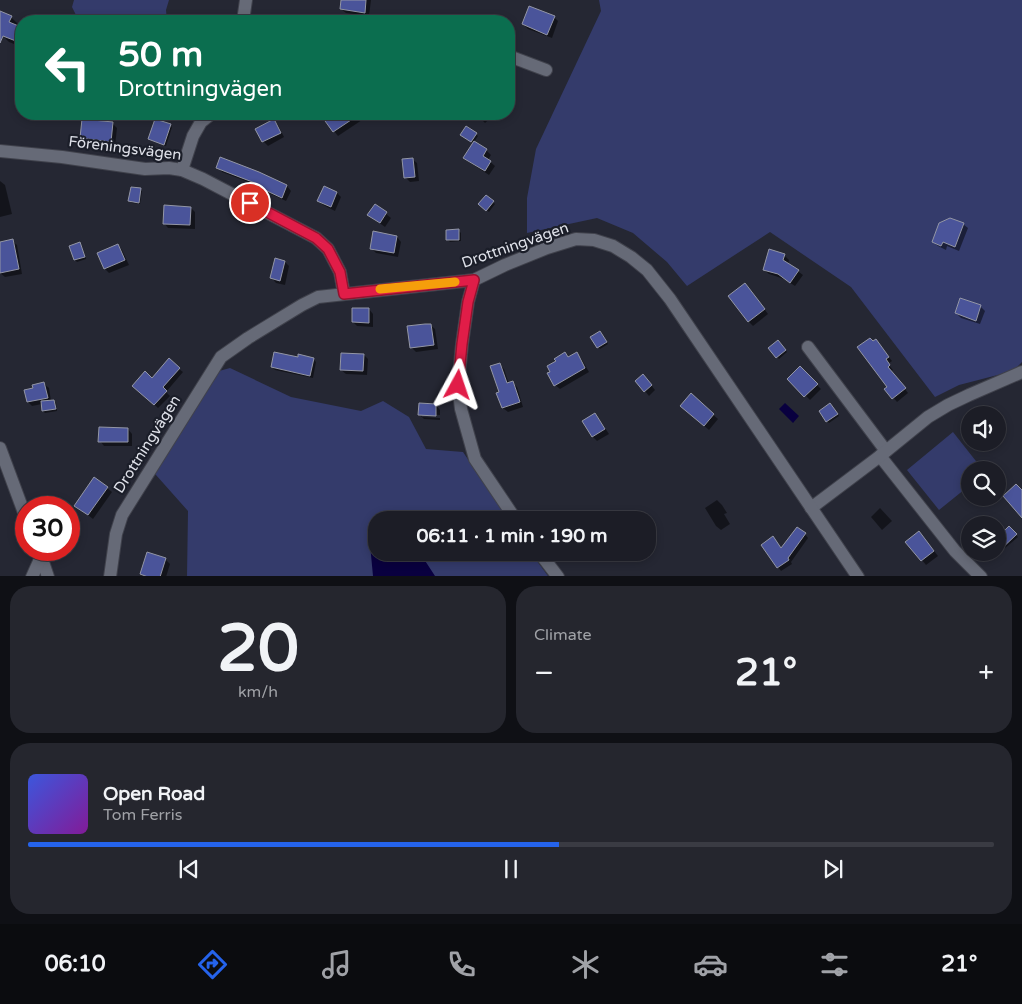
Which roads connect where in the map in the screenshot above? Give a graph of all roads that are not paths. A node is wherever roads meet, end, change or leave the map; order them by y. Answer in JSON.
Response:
{"nodes":[{"id":1,"x":246,"y":0,"type":"edge"},
{"id":2,"x":244,"y":15,"type":"edge"},
{"id":3,"x":515,"y":58,"type":"edge"},
{"id":4,"x":546,"y":70,"type":"dead end"},
{"id":5,"x":204,"y":120,"type":"edge"},
{"id":6,"x":0,"y":151,"type":"edge"},
{"id":7,"x":182,"y":170,"type":"junction"},
{"id":8,"x":474,"y":280,"type":"junction"},
{"id":9,"x":344,"y":294,"type":"junction"},
{"id":10,"x":808,"y":347,"type":"dead end"},
{"id":11,"x":1022,"y":372,"type":"edge"},
{"id":12,"x":0,"y":448,"type":"edge"},
{"id":13,"x":883,"y":453,"type":"junction"},
{"id":14,"x":18,"y":496,"type":"edge"},
{"id":15,"x":811,"y":508,"type":"junction"},
{"id":16,"x":510,"y":511,"type":"edge"},
{"id":17,"x":37,"y":561,"type":"edge"},
{"id":18,"x":43,"y":561,"type":"edge"},
{"id":19,"x":546,"y":561,"type":"edge"},
{"id":20,"x":32,"y":576,"type":"edge"},
{"id":21,"x":48,"y":576,"type":"edge"},
{"id":22,"x":110,"y":576,"type":"edge"},
{"id":23,"x":558,"y":576,"type":"edge"},
{"id":24,"x":858,"y":576,"type":"edge"},
{"id":25,"x":981,"y":576,"type":"edge"}],
"edges":[{"from":1,"to":2,"type":"street"},
{"from":3,"to":4,"type":"street"},
{"from":5,"to":7,"type":"street"},
{"from":6,"to":7,"type":"street","name":"Föreningsvägen"},
{"from":7,"to":9,"type":"street","name":"Föreningsvägen"},
{"from":8,"to":9,"type":"street","name":"Drottningvägen"},
{"from":8,"to":15,"type":"street","name":"Drottningvägen"},
{"from":8,"to":16,"type":"street"},
{"from":9,"to":22,"type":"street","name":"Drottningvägen"},
{"from":10,"to":13,"type":"street"},
{"from":11,"to":13,"type":"street"},
{"from":12,"to":14,"type":"street"},
{"from":13,"to":15,"type":"street"},
{"from":13,"to":25,"type":"street"},
{"from":15,"to":24,"type":"street","name":"Drottningvägen"},
{"from":17,"to":20,"type":"street"},
{"from":18,"to":21,"type":"street"},
{"from":19,"to":23,"type":"street"}]}
